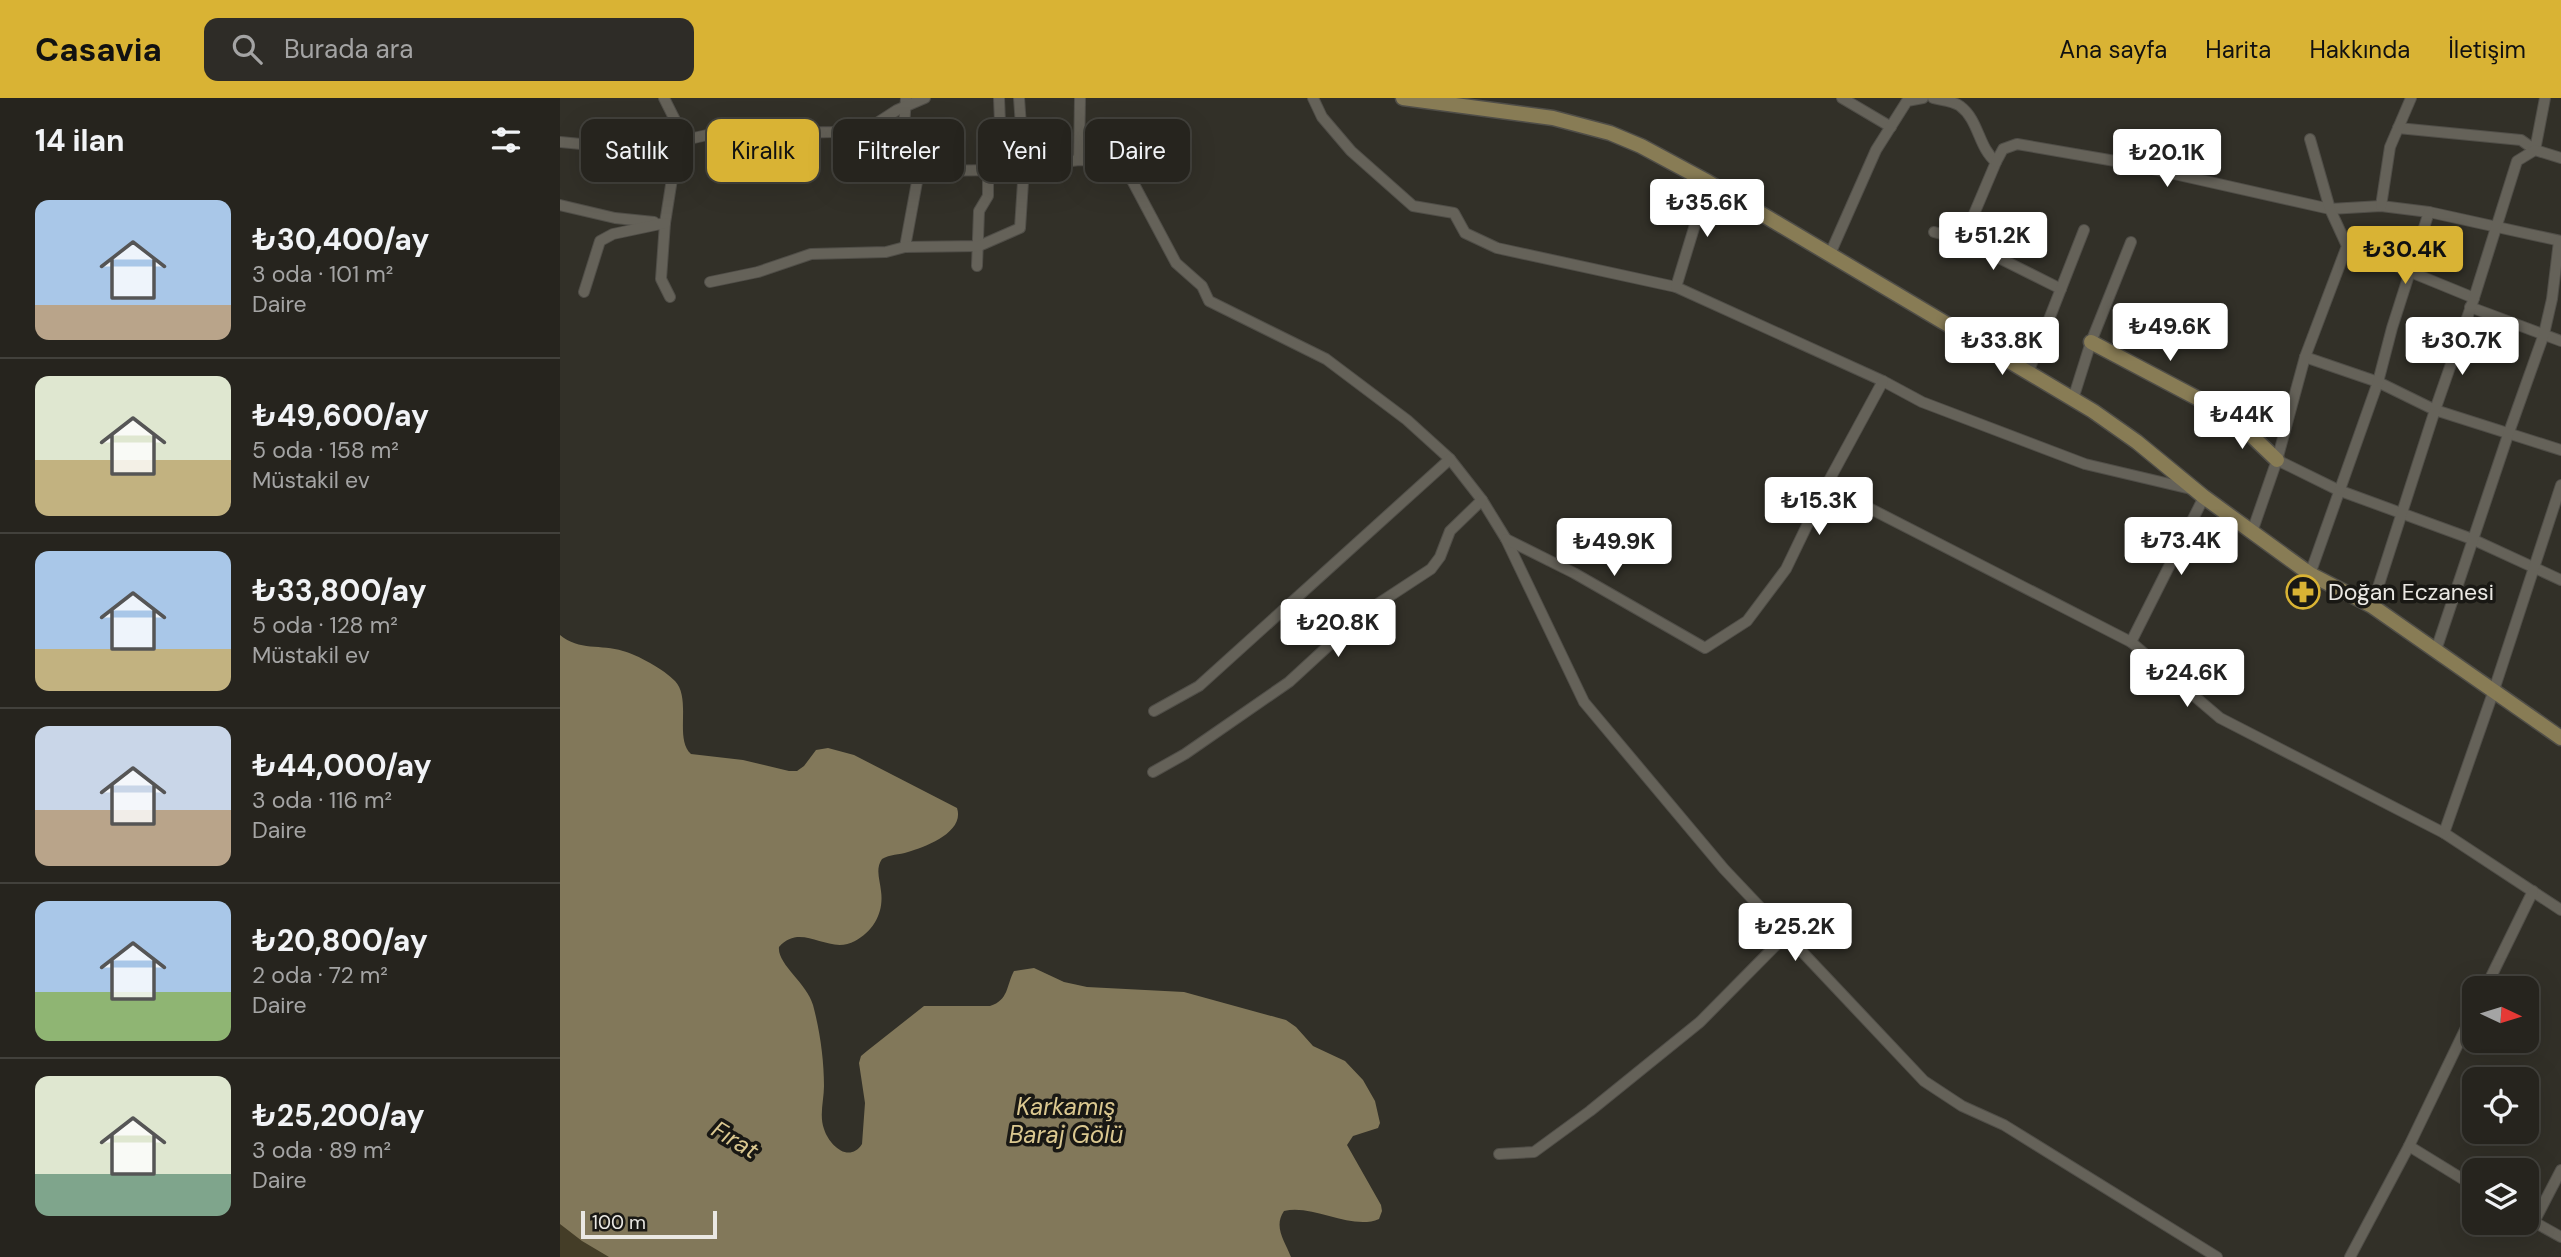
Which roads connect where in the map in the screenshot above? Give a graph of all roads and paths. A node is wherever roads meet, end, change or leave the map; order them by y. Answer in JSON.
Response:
{"nodes":[{"id":1,"x":664,"y":98,"type":"edge"},
{"id":2,"x":925,"y":98,"type":"edge"},
{"id":3,"x":999,"y":98,"type":"edge"},
{"id":4,"x":1019,"y":98,"type":"edge"},
{"id":5,"x":1080,"y":98,"type":"edge"},
{"id":6,"x":1313,"y":98,"type":"edge"},
{"id":7,"x":1403,"y":98,"type":"edge"},
{"id":8,"x":1842,"y":98,"type":"edge"},
{"id":9,"x":1923,"y":98,"type":"edge"},
{"id":10,"x":1933,"y":98,"type":"edge"},
{"id":11,"x":2411,"y":98,"type":"edge"},
{"id":12,"x":2545,"y":98,"type":"edge"},
{"id":13,"x":906,"y":102,"type":"edge"},
{"id":14,"x":674,"y":119,"type":"edge"},
{"id":15,"x":1000,"y":119,"type":"edge"},
{"id":16,"x":1021,"y":119,"type":"edge"},
{"id":17,"x":1891,"y":127,"type":"junction"},
{"id":18,"x":2398,"y":128,"type":"junction"},
{"id":19,"x":693,"y":139,"type":"edge"},
{"id":20,"x":2310,"y":139,"type":"dead end"},
{"id":21,"x":560,"y":142,"type":"edge"},
{"id":22,"x":581,"y":144,"type":"edge"},
{"id":23,"x":2535,"y":150,"type":"junction"},
{"id":24,"x":2561,"y":158,"type":"edge"},
{"id":25,"x":1079,"y":160,"type":"junction"},
{"id":26,"x":1071,"y":161,"type":"edge"},
{"id":27,"x":1996,"y":162,"type":"junction"},
{"id":28,"x":672,"y":182,"type":"edge"},
{"id":29,"x":917,"y":182,"type":"edge"},
{"id":30,"x":988,"y":182,"type":"edge"},
{"id":31,"x":1023,"y":182,"type":"edge"},
{"id":32,"x":1709,"y":182,"type":"junction"},
{"id":33,"x":560,"y":205,"type":"edge"},
{"id":34,"x":2381,"y":206,"type":"junction"},
{"id":35,"x":2330,"y":209,"type":"junction"},
{"id":36,"x":2429,"y":212,"type":"junction"},
{"id":37,"x":666,"y":223,"type":"junction"},
{"id":38,"x":2497,"y":226,"type":"junction"},
{"id":39,"x":2084,"y":230,"type":"dead end"},
{"id":40,"x":1934,"y":232,"type":"dead end"},
{"id":41,"x":1963,"y":240,"type":"junction"},
{"id":42,"x":2560,"y":241,"type":"edge"},
{"id":43,"x":2131,"y":242,"type":"dead end"},
{"id":44,"x":979,"y":246,"type":"junction"},
{"id":45,"x":2347,"y":246,"type":"junction"},
{"id":46,"x":905,"y":247,"type":"junction"},
{"id":47,"x":1830,"y":254,"type":"junction"},
{"id":48,"x":977,"y":266,"type":"dead end"},
{"id":49,"x":2411,"y":271,"type":"junction"},
{"id":50,"x":710,"y":282,"type":"dead end"},
{"id":51,"x":1676,"y":287,"type":"junction"},
{"id":52,"x":2061,"y":289,"type":"junction"},
{"id":53,"x":584,"y":292,"type":"dead end"},
{"id":54,"x":670,"y":297,"type":"dead end"},
{"id":55,"x":2472,"y":303,"type":"junction"},
{"id":56,"x":2544,"y":334,"type":"junction"},
{"id":57,"x":2561,"y":341,"type":"edge"},
{"id":58,"x":2091,"y":342,"type":"junction"},
{"id":59,"x":2305,"y":357,"type":"junction"},
{"id":60,"x":2028,"y":373,"type":"junction"},
{"id":61,"x":1883,"y":381,"type":"junction"},
{"id":62,"x":2378,"y":382,"type":"junction"},
{"id":63,"x":2073,"y":399,"type":"junction"},
{"id":64,"x":2435,"y":411,"type":"junction"},
{"id":65,"x":2508,"y":435,"type":"junction"},
{"id":66,"x":2561,"y":450,"type":"edge"},
{"id":67,"x":1450,"y":459,"type":"junction"},
{"id":68,"x":2277,"y":460,"type":"junction"},
{"id":69,"x":2561,"y":485,"type":"edge"},
{"id":70,"x":1826,"y":486,"type":"junction"},
{"id":71,"x":2339,"y":490,"type":"junction"},
{"id":72,"x":2200,"y":494,"type":"junction"},
{"id":73,"x":1482,"y":500,"type":"junction"},
{"id":74,"x":2403,"y":514,"type":"junction"},
{"id":75,"x":2252,"y":532,"type":"junction"},
{"id":76,"x":1506,"y":539,"type":"junction"},
{"id":77,"x":2472,"y":540,"type":"junction"},
{"id":78,"x":2532,"y":569,"type":"junction"},
{"id":79,"x":2310,"y":574,"type":"junction"},
{"id":80,"x":2561,"y":580,"type":"edge"},
{"id":81,"x":2372,"y":606,"type":"junction"},
{"id":82,"x":2131,"y":642,"type":"junction"},
{"id":83,"x":2436,"y":650,"type":"junction"},
{"id":84,"x":2494,"y":690,"type":"junction"},
{"id":85,"x":1154,"y":711,"type":"dead end"},
{"id":86,"x":2560,"y":734,"type":"edge"},
{"id":87,"x":1153,"y":772,"type":"dead end"},
{"id":88,"x":2444,"y":833,"type":"junction"},
{"id":89,"x":2533,"y":891,"type":"junction"},
{"id":90,"x":2561,"y":909,"type":"edge"},
{"id":91,"x":1788,"y":933,"type":"junction"},
{"id":92,"x":2491,"y":976,"type":"edge"},
{"id":93,"x":2462,"y":1036,"type":"edge"},
{"id":94,"x":2409,"y":1146,"type":"junction"},
{"id":95,"x":1499,"y":1154,"type":"dead end"},
{"id":96,"x":2561,"y":1170,"type":"edge"},
{"id":97,"x":2462,"y":1179,"type":"edge"},
{"id":98,"x":2539,"y":1205,"type":"edge"},
{"id":99,"x":2539,"y":1225,"type":"edge"},
{"id":100,"x":2561,"y":1237,"type":"edge"},
{"id":101,"x":2217,"y":1257,"type":"edge"},
{"id":102,"x":2350,"y":1257,"type":"edge"}],
"edges":[{"from":1,"to":14,"type":"street"},
{"from":2,"to":13,"type":"street"},
{"from":3,"to":15,"type":"street"},
{"from":4,"to":16,"type":"street"},
{"from":5,"to":25,"type":"street"},
{"from":6,"to":51,"type":"street"},
{"from":7,"to":32,"type":"street"},
{"from":8,"to":17,"type":"street"},
{"from":9,"to":17,"type":"street"},
{"from":10,"to":27,"type":"street"},
{"from":11,"to":18,"type":"street"},
{"from":12,"to":23,"type":"street"},
{"from":13,"to":19,"type":"street"},
{"from":17,"to":47,"type":"street"},
{"from":18,"to":23,"type":"street"},
{"from":18,"to":34,"type":"street"},
{"from":20,"to":35,"type":"street"},
{"from":21,"to":22,"type":"street"},
{"from":23,"to":24,"type":"street"},
{"from":23,"to":38,"type":"street"},
{"from":25,"to":26,"type":"street"},
{"from":25,"to":67,"type":"street"},
{"from":27,"to":35,"type":"street"},
{"from":27,"to":41,"type":"street"},
{"from":28,"to":37,"type":"street"},
{"from":29,"to":46,"type":"street"},
{"from":30,"to":44,"type":"street"},
{"from":31,"to":44,"type":"street"},
{"from":32,"to":47,"type":"street"},
{"from":32,"to":51,"type":"street"},
{"from":33,"to":37,"type":"street"},
{"from":34,"to":35,"type":"street"},
{"from":34,"to":36,"type":"street"},
{"from":35,"to":45,"type":"street"},
{"from":36,"to":38,"type":"street"},
{"from":36,"to":49,"type":"street"},
{"from":37,"to":53,"type":"street"},
{"from":37,"to":54,"type":"street"},
{"from":38,"to":42,"type":"street"},
{"from":38,"to":55,"type":"street"},
{"from":39,"to":52,"type":"street"},
{"from":40,"to":41,"type":"street"},
{"from":41,"to":52,"type":"street"},
{"from":42,"to":56,"type":"street"},
{"from":43,"to":58,"type":"street"},
{"from":44,"to":46,"type":"street"},
{"from":44,"to":48,"type":"street"},
{"from":45,"to":49,"type":"street"},
{"from":45,"to":59,"type":"street"},
{"from":46,"to":50,"type":"street"},
{"from":47,"to":60,"type":"street"},
{"from":49,"to":55,"type":"street"},
{"from":49,"to":62,"type":"street"},
{"from":51,"to":61,"type":"street"},
{"from":52,"to":60,"type":"street"},
{"from":55,"to":56,"type":"street"},
{"from":55,"to":64,"type":"street"},
{"from":56,"to":57,"type":"street"},
{"from":56,"to":65,"type":"street"},
{"from":58,"to":63,"type":"street"},
{"from":58,"to":68,"type":"street"},
{"from":59,"to":62,"type":"street"},
{"from":59,"to":68,"type":"street"},
{"from":60,"to":63,"type":"street"},
{"from":61,"to":70,"type":"street"},
{"from":61,"to":72,"type":"street"},
{"from":62,"to":64,"type":"street"},
{"from":62,"to":71,"type":"street"},
{"from":63,"to":72,"type":"street"},
{"from":64,"to":65,"type":"street"},
{"from":64,"to":74,"type":"street"},
{"from":65,"to":66,"type":"street"},
{"from":65,"to":77,"type":"street"},
{"from":67,"to":73,"type":"street"},
{"from":67,"to":85,"type":"street"},
{"from":68,"to":71,"type":"street"},
{"from":68,"to":75,"type":"street"},
{"from":69,"to":78,"type":"street"},
{"from":70,"to":76,"type":"street"},
{"from":70,"to":82,"type":"street"},
{"from":71,"to":74,"type":"street"},
{"from":71,"to":79,"type":"street"},
{"from":72,"to":75,"type":"street"},
{"from":72,"to":82,"type":"street"},
{"from":73,"to":76,"type":"street"},
{"from":73,"to":87,"type":"street"},
{"from":74,"to":77,"type":"street"},
{"from":74,"to":81,"type":"street"},
{"from":75,"to":79,"type":"street"},
{"from":76,"to":91,"type":"street"},
{"from":77,"to":78,"type":"street"},
{"from":77,"to":83,"type":"street"},
{"from":78,"to":80,"type":"street"},
{"from":78,"to":84,"type":"street"},
{"from":79,"to":81,"type":"street"},
{"from":81,"to":83,"type":"street"},
{"from":82,"to":88,"type":"street"},
{"from":83,"to":84,"type":"street"},
{"from":84,"to":86,"type":"street"},
{"from":84,"to":88,"type":"street"},
{"from":88,"to":89,"type":"street"},
{"from":89,"to":90,"type":"street"},
{"from":89,"to":92,"type":"street"},
{"from":91,"to":95,"type":"street"},
{"from":91,"to":101,"type":"street"},
{"from":93,"to":94,"type":"street"},
{"from":94,"to":97,"type":"street"},
{"from":94,"to":102,"type":"street"},
{"from":96,"to":98,"type":"street"},
{"from":99,"to":100,"type":"street"}]}
